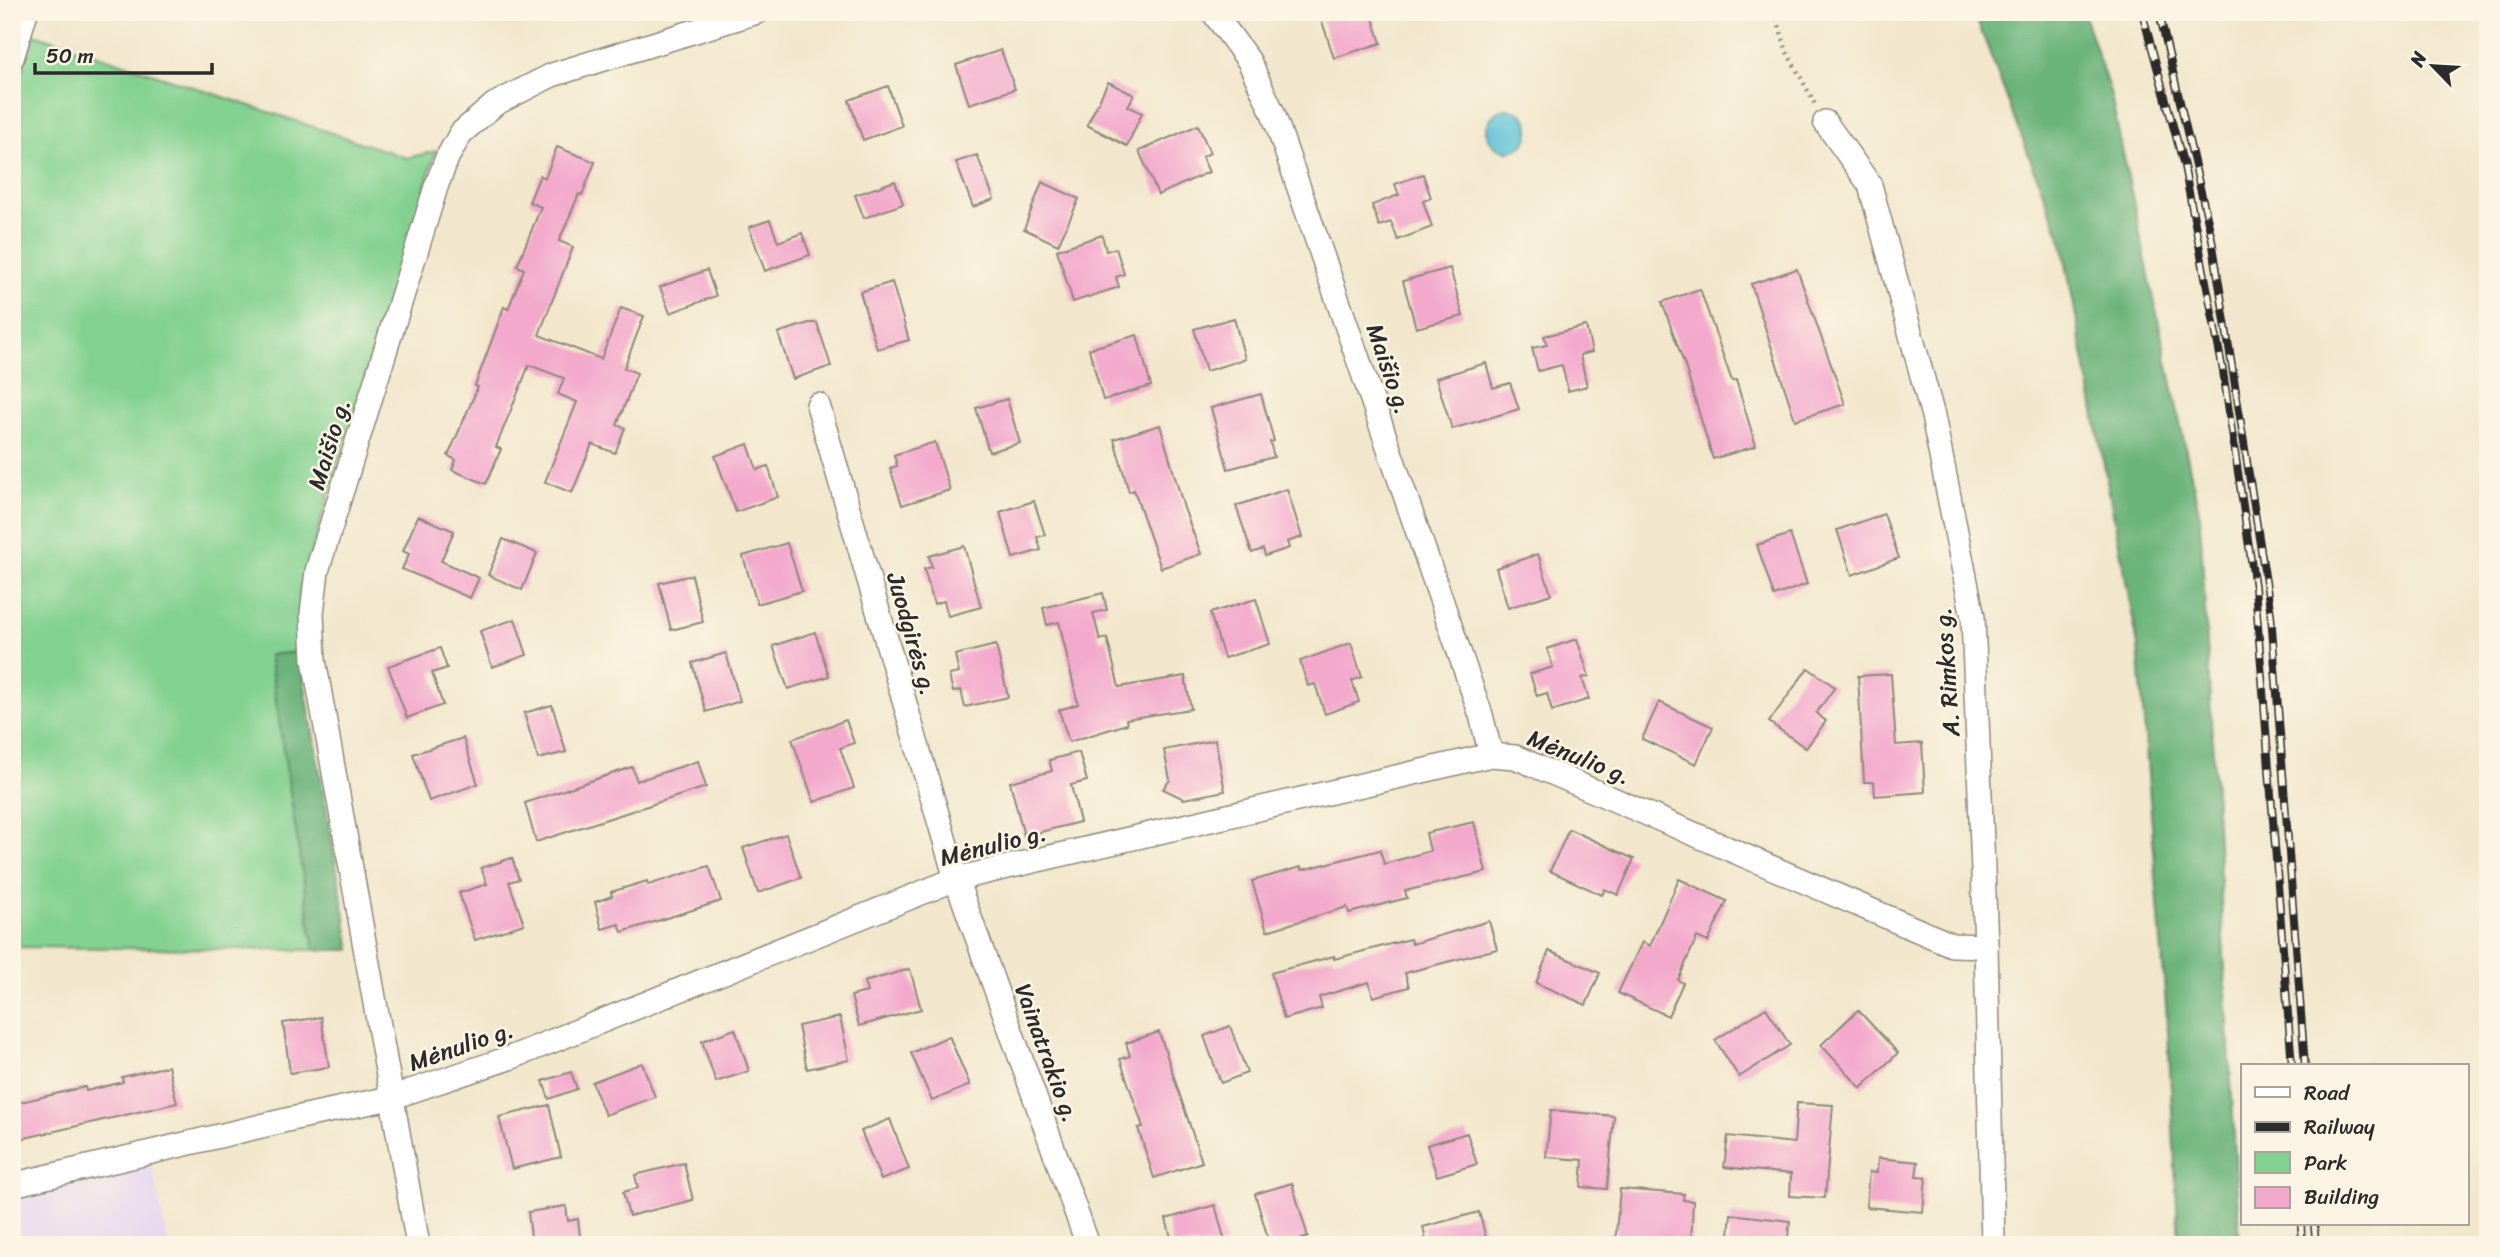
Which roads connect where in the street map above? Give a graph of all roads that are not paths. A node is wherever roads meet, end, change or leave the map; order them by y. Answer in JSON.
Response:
{"nodes":[{"id":1,"x":26,"y":12,"type":"edge"},
{"id":2,"x":757,"y":12,"type":"edge"},
{"id":3,"x":1213,"y":12,"type":"edge"},
{"id":4,"x":12,"y":58,"type":"edge"},
{"id":5,"x":1825,"y":122,"type":"road end"},
{"id":6,"x":818,"y":405,"type":"dead end"},
{"id":7,"x":1491,"y":755,"type":"junction"},
{"id":8,"x":956,"y":879,"type":"junction"},
{"id":9,"x":1986,"y":946,"type":"junction"},
{"id":10,"x":390,"y":1098,"type":"junction"},
{"id":11,"x":12,"y":1185,"type":"edge"},
{"id":12,"x":418,"y":1245,"type":"edge"},
{"id":13,"x":1088,"y":1245,"type":"edge"},
{"id":14,"x":1993,"y":1245,"type":"edge"}],
"edges":[{"from":1,"to":4,"type":"street"},
{"from":2,"to":10,"type":"street","name":"Maišio g."},
{"from":3,"to":7,"type":"street","name":"Maišio g."},
{"from":5,"to":9,"type":"street","name":"A. Rimkos g."},
{"from":6,"to":8,"type":"street","name":"Juodgirės g."},
{"from":7,"to":8,"type":"street","name":"Mėnulio g."},
{"from":7,"to":9,"type":"street","name":"Mėnulio g."},
{"from":8,"to":10,"type":"street","name":"Mėnulio g."},
{"from":8,"to":13,"type":"street","name":"Vainatrakio g."},
{"from":9,"to":14,"type":"street","name":"A. Rimkos g."},
{"from":10,"to":11,"type":"street","name":"Mėnulio g."},
{"from":10,"to":12,"type":"street","name":"Maišio g."}]}
